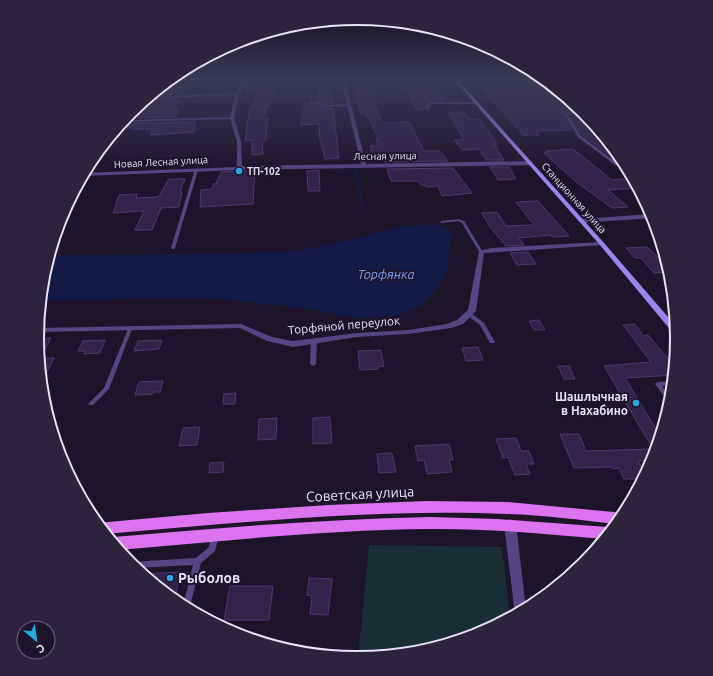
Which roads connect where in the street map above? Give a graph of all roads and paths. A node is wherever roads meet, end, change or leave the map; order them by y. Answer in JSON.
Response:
{"nodes":[{"id":1,"x":233,"y":112,"type":"edge"},
{"id":2,"x":352,"y":112,"type":"edge"},
{"id":3,"x":484,"y":112,"type":"edge"},
{"id":4,"x":564,"y":114,"type":"dead end"},
{"id":5,"x":232,"y":118,"type":"junction"},
{"id":6,"x":131,"y":121,"type":"edge"},
{"id":7,"x":530,"y":163,"type":"junction"},
{"id":8,"x":364,"y":165,"type":"junction"},
{"id":9,"x":617,"y":165,"type":"edge"},
{"id":10,"x":240,"y":168,"type":"junction"},
{"id":11,"x":196,"y":170,"type":"junction"},
{"id":12,"x":89,"y":175,"type":"edge"},
{"id":13,"x":646,"y":217,"type":"edge"},
{"id":14,"x":581,"y":221,"type":"junction"},
{"id":15,"x":442,"y":222,"type":"dead end"},
{"id":16,"x":602,"y":244,"type":"junction"},
{"id":17,"x":173,"y":248,"type":"dead end"},
{"id":18,"x":481,"y":252,"type":"junction"},
{"id":19,"x":469,"y":314,"type":"junction"},
{"id":20,"x":669,"y":323,"type":"edge"},
{"id":21,"x":130,"y":329,"type":"junction"},
{"id":22,"x":44,"y":330,"type":"edge"},
{"id":23,"x":314,"y":342,"type":"junction"},
{"id":24,"x":492,"y":342,"type":"dead end"},
{"id":25,"x":313,"y":364,"type":"dead end"},
{"id":26,"x":666,"y":383,"type":"edge"},
{"id":27,"x":664,"y":392,"type":"edge"},
{"id":28,"x":91,"y":404,"type":"dead end"},
{"id":29,"x":613,"y":517,"type":"edge"},
{"id":30,"x":510,"y":524,"type":"junction"},
{"id":31,"x":107,"y":528,"type":"edge"},
{"id":32,"x":602,"y":532,"type":"edge"},
{"id":33,"x":214,"y":536,"type":"junction"},
{"id":34,"x":121,"y":543,"type":"edge"},
{"id":35,"x":198,"y":561,"type":"junction"},
{"id":36,"x":141,"y":564,"type":"edge"},
{"id":37,"x":188,"y":601,"type":"edge"},
{"id":38,"x":519,"y":605,"type":"edge"}],
"edges":[{"from":1,"to":5,"type":"street"},
{"from":2,"to":8,"type":"street"},
{"from":3,"to":7,"type":"main road","name":"Станционная улица"},
{"from":4,"to":9,"type":"lane"},
{"from":5,"to":6,"type":"street"},
{"from":5,"to":10,"type":"street"},
{"from":7,"to":8,"type":"street","name":"Лесная улица"},
{"from":7,"to":14,"type":"main road","name":"Станционная улица"},
{"from":8,"to":10,"type":"street","name":"Лесная улица"},
{"from":10,"to":11,"type":"street","name":"Новая Лесная улица"},
{"from":11,"to":12,"type":"street","name":"Новая Лесная улица"},
{"from":11,"to":17,"type":"lane"},
{"from":13,"to":14,"type":"street"},
{"from":14,"to":16,"type":"main road","name":"Станционная улица"},
{"from":15,"to":18,"type":"lane"},
{"from":16,"to":18,"type":"street"},
{"from":16,"to":20,"type":"main road","name":"Станционная улица"},
{"from":18,"to":19,"type":"street"},
{"from":19,"to":23,"type":"street","name":"Торфяной переулок"},
{"from":19,"to":24,"type":"lane"},
{"from":21,"to":22,"type":"street","name":"Торфяной переулок"},
{"from":21,"to":23,"type":"street","name":"Торфяной переулок"},
{"from":21,"to":28,"type":"lane"},
{"from":23,"to":25,"type":"lane"},
{"from":26,"to":27,"type":"lane"},
{"from":29,"to":31,"type":"main road","name":"Советская улица"},
{"from":30,"to":32,"type":"main road"},
{"from":30,"to":33,"type":"main road"},
{"from":30,"to":38,"type":"street"},
{"from":33,"to":34,"type":"main road"},
{"from":33,"to":35,"type":"lane"},
{"from":35,"to":36,"type":"lane"},
{"from":35,"to":37,"type":"lane"}]}
